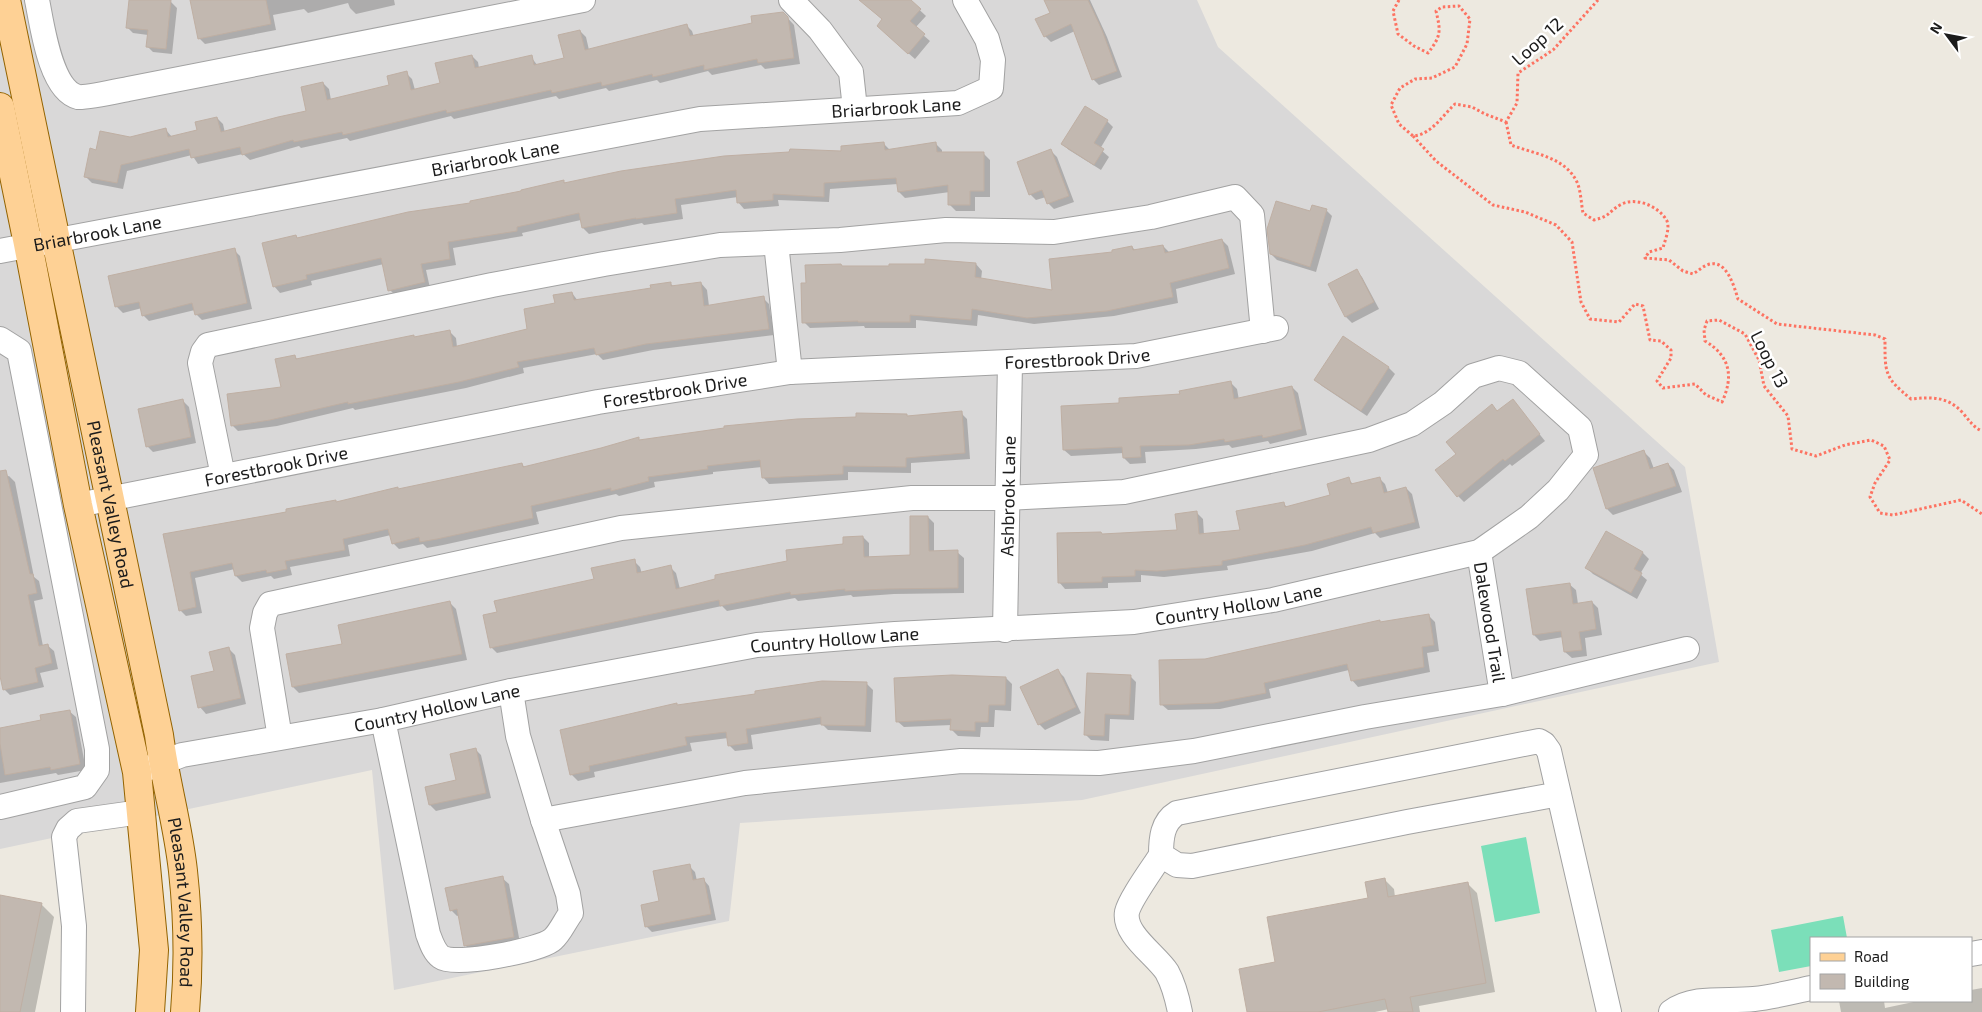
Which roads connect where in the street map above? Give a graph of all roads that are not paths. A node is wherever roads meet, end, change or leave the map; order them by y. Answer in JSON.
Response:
{"nodes":[{"id":1,"x":6,"y":0,"type":"edge"},
{"id":2,"x":37,"y":0,"type":"edge"},
{"id":3,"x":583,"y":0,"type":"edge"},
{"id":4,"x":791,"y":0,"type":"edge"},
{"id":5,"x":965,"y":0,"type":"edge"},
{"id":6,"x":0,"y":107,"type":"edge"},
{"id":7,"x":855,"y":109,"type":"junction"},
{"id":8,"x":55,"y":240,"type":"junction"},
{"id":9,"x":776,"y":243,"type":"junction"},
{"id":10,"x":28,"y":244,"type":"junction"},
{"id":11,"x":0,"y":251,"type":"edge"},
{"id":12,"x":0,"y":339,"type":"edge"},
{"id":13,"x":1010,"y":363,"type":"junction"},
{"id":14,"x":790,"y":372,"type":"junction"},
{"id":15,"x":223,"y":476,"type":"junction"},
{"id":16,"x":1007,"y":498,"type":"junction"},
{"id":17,"x":110,"y":499,"type":"junction"},
{"id":18,"x":78,"y":505,"type":"junction"},
{"id":19,"x":1479,"y":552,"type":"junction"},
{"id":20,"x":1005,"y":630,"type":"junction"},
{"id":21,"x":1688,"y":649,"type":"dead end"},
{"id":22,"x":511,"y":691,"type":"junction"},
{"id":23,"x":1502,"y":694,"type":"junction"},
{"id":24,"x":383,"y":720,"type":"junction"},
{"id":25,"x":280,"y":738,"type":"junction"},
{"id":26,"x":162,"y":763,"type":"junction"},
{"id":27,"x":137,"y":772,"type":"junction"},
{"id":28,"x":1559,"y":794,"type":"junction"},
{"id":29,"x":0,"y":806,"type":"edge"},
{"id":30,"x":141,"y":812,"type":"junction"},
{"id":31,"x":543,"y":820,"type":"junction"},
{"id":32,"x":1161,"y":855,"type":"junction"},
{"id":33,"x":1810,"y":988,"type":"edge"},
{"id":34,"x":73,"y":1012,"type":"edge"},
{"id":35,"x":150,"y":1012,"type":"edge"},
{"id":36,"x":185,"y":1012,"type":"edge"},
{"id":37,"x":1180,"y":1012,"type":"edge"},
{"id":38,"x":1609,"y":1012,"type":"edge"},
{"id":39,"x":1671,"y":1012,"type":"edge"}],
"edges":[{"from":1,"to":8,"type":"main road","name":"Pleasant Valley Road"},
{"from":2,"to":3,"type":"street"},
{"from":4,"to":7,"type":"street"},
{"from":5,"to":7,"type":"street","name":"Briarbrook Lane"},
{"from":6,"to":10,"type":"main road","name":"Pleasant Valley Road"},
{"from":7,"to":8,"type":"street","name":"Briarbrook Lane"},
{"from":8,"to":10,"type":"street","name":"Briarbrook Lane"},
{"from":8,"to":17,"type":"main road","name":"Pleasant Valley Road"},
{"from":9,"to":13,"type":"street","name":"Forestbrook Drive"},
{"from":9,"to":14,"type":"street"},
{"from":9,"to":15,"type":"street"},
{"from":10,"to":11,"type":"street","name":"Briarbrook Lane"},
{"from":10,"to":18,"type":"main road","name":"Pleasant Valley Road"},
{"from":12,"to":29,"type":"street"},
{"from":13,"to":14,"type":"street","name":"Forestbrook Drive"},
{"from":13,"to":16,"type":"street","name":"Ashbrook Lane"},
{"from":14,"to":15,"type":"street","name":"Forestbrook Drive"},
{"from":15,"to":17,"type":"street","name":"Forestbrook Drive"},
{"from":16,"to":19,"type":"street","name":"Country Hollow Lane"},
{"from":16,"to":20,"type":"street","name":"Ashbrook Lane"},
{"from":16,"to":25,"type":"street"},
{"from":17,"to":18,"type":"street","name":"Forestbrook Drive"},
{"from":17,"to":26,"type":"main road","name":"Pleasant Valley Road"},
{"from":18,"to":27,"type":"main road","name":"Pleasant Valley Road"},
{"from":19,"to":20,"type":"street","name":"Country Hollow Lane"},
{"from":19,"to":23,"type":"street","name":"Dalewood Trail"},
{"from":20,"to":22,"type":"street","name":"Country Hollow Lane"},
{"from":21,"to":23,"type":"street"},
{"from":22,"to":24,"type":"street","name":"Country Hollow Lane"},
{"from":22,"to":31,"type":"street"},
{"from":23,"to":31,"type":"street"},
{"from":24,"to":25,"type":"street","name":"Country Hollow Lane"},
{"from":24,"to":31,"type":"street"},
{"from":25,"to":26,"type":"street","name":"Country Hollow Lane"},
{"from":26,"to":27,"type":"street","name":"Country Hollow Lane"},
{"from":26,"to":36,"type":"main road","name":"Pleasant Valley Road"},
{"from":27,"to":30,"type":"main road","name":"Pleasant Valley Road"},
{"from":28,"to":32,"type":"street"},
{"from":28,"to":32,"type":"street"},
{"from":28,"to":38,"type":"street"},
{"from":30,"to":34,"type":"street"},
{"from":30,"to":35,"type":"main road","name":"Pleasant Valley Road"},
{"from":32,"to":37,"type":"street"},
{"from":33,"to":39,"type":"street"}]}
